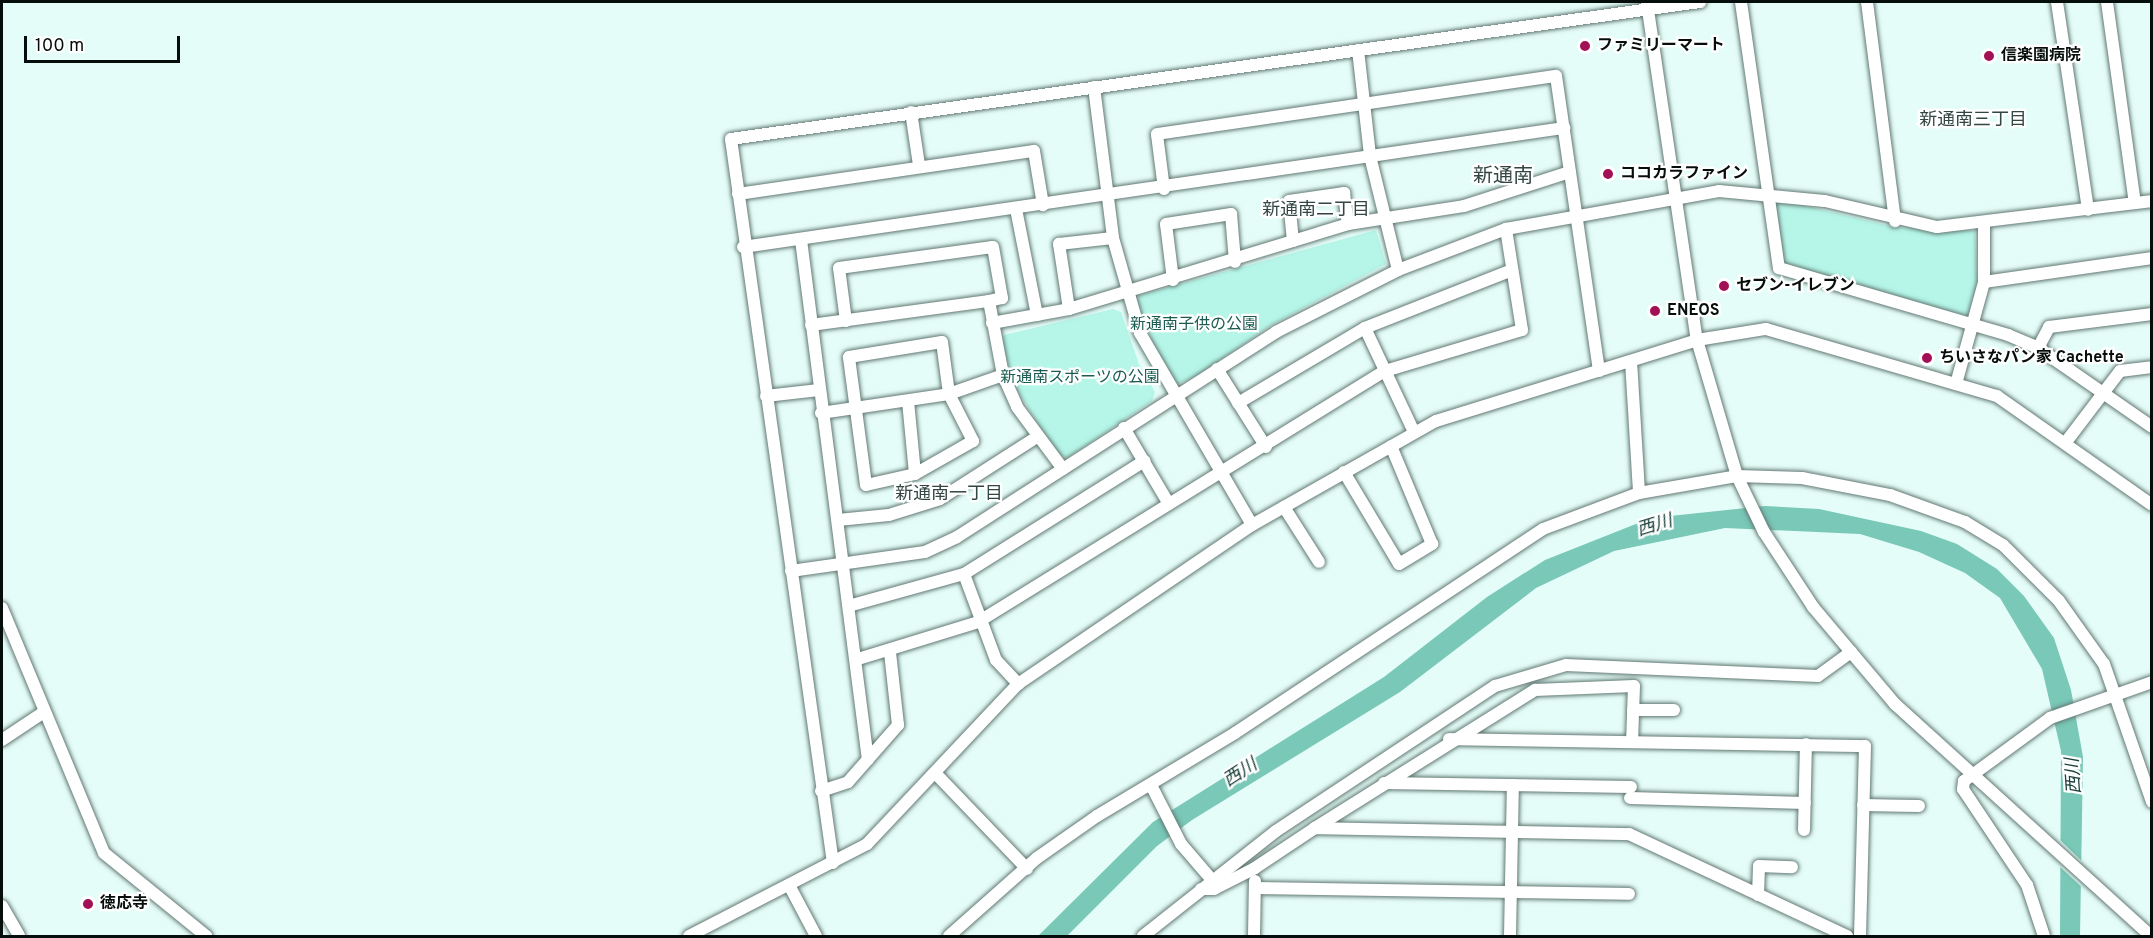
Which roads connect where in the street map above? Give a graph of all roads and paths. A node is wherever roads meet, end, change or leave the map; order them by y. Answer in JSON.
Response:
{"nodes":[{"id":1,"x":1700,"y":2,"type":"edge"},
{"id":2,"x":1741,"y":2,"type":"edge"},
{"id":3,"x":1867,"y":2,"type":"edge"},
{"id":4,"x":2057,"y":2,"type":"edge"},
{"id":5,"x":2107,"y":2,"type":"edge"},
{"id":6,"x":1647,"y":5,"type":"edge"},
{"id":7,"x":1358,"y":50,"type":"junction"},
{"id":8,"x":1094,"y":87,"type":"junction"},
{"id":9,"x":1364,"y":104,"type":"junction"},
{"id":10,"x":911,"y":112,"type":"junction"},
{"id":11,"x":1564,"y":128,"type":"junction"},
{"id":12,"x":1370,"y":156,"type":"junction"},
{"id":13,"x":919,"y":165,"type":"junction"},
{"id":14,"x":1570,"y":172,"type":"junction"},
{"id":15,"x":1164,"y":189,"type":"junction"},
{"id":16,"x":1769,"y":193,"type":"junction"},
{"id":17,"x":738,"y":194,"type":"junction"},
{"id":18,"x":1106,"y":195,"type":"junction"},
{"id":19,"x":1676,"y":196,"type":"junction"},
{"id":20,"x":2151,"y":201,"type":"edge"},
{"id":21,"x":2135,"y":203,"type":"junction"},
{"id":22,"x":1043,"y":205,"type":"junction"},
{"id":23,"x":1016,"y":209,"type":"junction"},
{"id":24,"x":2088,"y":210,"type":"junction"},
{"id":25,"x":1578,"y":213,"type":"junction"},
{"id":26,"x":1382,"y":220,"type":"junction"},
{"id":27,"x":1895,"y":221,"type":"junction"},
{"id":28,"x":1348,"y":224,"type":"junction"},
{"id":29,"x":1984,"y":225,"type":"junction"},
{"id":30,"x":1506,"y":229,"type":"junction"},
{"id":31,"x":1113,"y":238,"type":"junction"},
{"id":32,"x":801,"y":240,"type":"junction"},
{"id":33,"x":1293,"y":241,"type":"junction"},
{"id":34,"x":743,"y":247,"type":"junction"},
{"id":35,"x":2151,"y":258,"type":"edge"},
{"id":36,"x":1235,"y":262,"type":"junction"},
{"id":37,"x":1398,"y":270,"type":"junction"},
{"id":38,"x":1512,"y":270,"type":"junction"},
{"id":39,"x":1173,"y":280,"type":"junction"},
{"id":40,"x":1984,"y":282,"type":"junction"},
{"id":41,"x":1127,"y":292,"type":"junction"},
{"id":42,"x":989,"y":301,"type":"junction"},
{"id":43,"x":1069,"y":309,"type":"junction"},
{"id":44,"x":2151,"y":314,"type":"edge"},
{"id":45,"x":1037,"y":315,"type":"junction"},
{"id":46,"x":846,"y":321,"type":"junction"},
{"id":47,"x":992,"y":323,"type":"junction"},
{"id":48,"x":811,"y":325,"type":"junction"},
{"id":49,"x":1974,"y":325,"type":"junction"},
{"id":50,"x":1365,"y":327,"type":"junction"},
{"id":51,"x":1697,"y":340,"type":"junction"},
{"id":52,"x":2038,"y":348,"type":"junction"},
{"id":53,"x":1631,"y":362,"type":"junction"},
{"id":54,"x":2151,"y":367,"type":"edge"},
{"id":55,"x":1217,"y":369,"type":"junction"},
{"id":56,"x":1384,"y":371,"type":"junction"},
{"id":57,"x":1599,"y":371,"type":"junction"},
{"id":58,"x":1004,"y":375,"type":"junction"},
{"id":59,"x":1956,"y":384,"type":"junction"},
{"id":60,"x":819,"y":390,"type":"junction"},
{"id":61,"x":2103,"y":391,"type":"junction"},
{"id":62,"x":949,"y":394,"type":"junction"},
{"id":63,"x":766,"y":396,"type":"junction"},
{"id":64,"x":1174,"y":397,"type":"junction"},
{"id":65,"x":908,"y":401,"type":"junction"},
{"id":66,"x":1238,"y":403,"type":"junction"},
{"id":67,"x":855,"y":406,"type":"junction"},
{"id":68,"x":822,"y":413,"type":"junction"},
{"id":69,"x":2151,"y":427,"type":"edge"},
{"id":70,"x":1124,"y":428,"type":"junction"},
{"id":71,"x":1414,"y":432,"type":"junction"},
{"id":72,"x":1037,"y":437,"type":"junction"},
{"id":73,"x":2066,"y":442,"type":"junction"},
{"id":74,"x":1391,"y":446,"type":"junction"},
{"id":75,"x":1266,"y":447,"type":"junction"},
{"id":76,"x":1144,"y":461,"type":"junction"},
{"id":77,"x":1063,"y":469,"type":"junction"},
{"id":78,"x":1344,"y":472,"type":"junction"},
{"id":79,"x":915,"y":474,"type":"junction"},
{"id":80,"x":1220,"y":474,"type":"junction"},
{"id":81,"x":1737,"y":476,"type":"junction"},
{"id":82,"x":1639,"y":493,"type":"junction"},
{"id":83,"x":1169,"y":504,"type":"junction"},
{"id":84,"x":2151,"y":505,"type":"edge"},
{"id":85,"x":1284,"y":507,"type":"junction"},
{"id":86,"x":837,"y":520,"type":"junction"},
{"id":87,"x":1252,"y":525,"type":"junction"},
{"id":88,"x":1319,"y":562,"type":"dead end"},
{"id":89,"x":846,"y":564,"type":"junction"},
{"id":90,"x":791,"y":572,"type":"junction"},
{"id":91,"x":964,"y":574,"type":"junction"},
{"id":92,"x":852,"y":605,"type":"junction"},
{"id":93,"x":2,"y":608,"type":"edge"},
{"id":94,"x":978,"y":622,"type":"junction"},
{"id":95,"x":890,"y":652,"type":"junction"},
{"id":96,"x":1851,"y":652,"type":"junction"},
{"id":97,"x":858,"y":659,"type":"junction"},
{"id":98,"x":2151,"y":682,"type":"edge"},
{"id":99,"x":1018,"y":684,"type":"junction"},
{"id":100,"x":2117,"y":693,"type":"junction"},
{"id":101,"x":1633,"y":710,"type":"junction"},
{"id":102,"x":1674,"y":710,"type":"dead end"},
{"id":103,"x":44,"y":712,"type":"junction"},
{"id":104,"x":1449,"y":739,"type":"junction"},
{"id":105,"x":2,"y":740,"type":"edge"},
{"id":106,"x":1632,"y":742,"type":"junction"},
{"id":107,"x":1806,"y":744,"type":"junction"},
{"id":108,"x":868,"y":760,"type":"junction"},
{"id":109,"x":2146,"y":765,"type":"edge"},
{"id":110,"x":1974,"y":773,"type":"junction"},
{"id":111,"x":937,"y":774,"type":"junction"},
{"id":112,"x":1384,"y":783,"type":"junction"},
{"id":113,"x":1513,"y":785,"type":"junction"},
{"id":114,"x":1152,"y":786,"type":"junction"},
{"id":115,"x":821,"y":791,"type":"junction"},
{"id":116,"x":2151,"y":802,"type":"edge"},
{"id":117,"x":1805,"y":803,"type":"junction"},
{"id":118,"x":1863,"y":805,"type":"junction"},
{"id":119,"x":1919,"y":806,"type":"dead end"},
{"id":120,"x":1315,"y":828,"type":"junction"},
{"id":121,"x":1804,"y":830,"type":"dead end"},
{"id":122,"x":1512,"y":832,"type":"junction"},
{"id":123,"x":833,"y":863,"type":"junction"},
{"id":124,"x":1792,"y":867,"type":"dead end"},
{"id":125,"x":1255,"y":868,"type":"junction"},
{"id":126,"x":1027,"y":869,"type":"junction"},
{"id":127,"x":1212,"y":880,"type":"junction"},
{"id":128,"x":789,"y":885,"type":"junction"},
{"id":129,"x":1255,"y":888,"type":"junction"},
{"id":130,"x":1201,"y":889,"type":"junction"},
{"id":131,"x":1511,"y":892,"type":"junction"},
{"id":132,"x":1629,"y":894,"type":"dead end"},
{"id":133,"x":1758,"y":895,"type":"junction"},
{"id":134,"x":2,"y":906,"type":"edge"},
{"id":135,"x":19,"y":936,"type":"edge"},
{"id":136,"x":206,"y":936,"type":"edge"},
{"id":137,"x":689,"y":936,"type":"edge"},
{"id":138,"x":816,"y":936,"type":"edge"},
{"id":139,"x":949,"y":936,"type":"edge"},
{"id":140,"x":1143,"y":936,"type":"edge"},
{"id":141,"x":1254,"y":936,"type":"edge"},
{"id":142,"x":1510,"y":936,"type":"edge"},
{"id":143,"x":1846,"y":936,"type":"edge"},
{"id":144,"x":1860,"y":936,"type":"edge"},
{"id":145,"x":2044,"y":936,"type":"edge"},
{"id":146,"x":2151,"y":936,"type":"edge"}],
"edges":[{"from":1,"to":6,"type":"street"},
{"from":2,"to":16,"type":"street"},
{"from":3,"to":27,"type":"street"},
{"from":4,"to":24,"type":"street"},
{"from":5,"to":21,"type":"street"},
{"from":6,"to":7,"type":"street"},
{"from":6,"to":19,"type":"street"},
{"from":7,"to":8,"type":"street"},
{"from":7,"to":9,"type":"street"},
{"from":8,"to":10,"type":"street"},
{"from":8,"to":18,"type":"street"},
{"from":9,"to":11,"type":"street"},
{"from":9,"to":12,"type":"street"},
{"from":9,"to":15,"type":"street"},
{"from":10,"to":13,"type":"street"},
{"from":10,"to":17,"type":"street"},
{"from":11,"to":12,"type":"street"},
{"from":11,"to":14,"type":"street"},
{"from":12,"to":15,"type":"street"},
{"from":12,"to":26,"type":"street"},
{"from":13,"to":17,"type":"street"},
{"from":13,"to":22,"type":"street"},
{"from":14,"to":25,"type":"street"},
{"from":14,"to":26,"type":"street"},
{"from":15,"to":18,"type":"street"},
{"from":16,"to":19,"type":"street"},
{"from":16,"to":27,"type":"street"},
{"from":16,"to":49,"type":"street"},
{"from":17,"to":34,"type":"street"},
{"from":18,"to":22,"type":"street"},
{"from":18,"to":31,"type":"street"},
{"from":19,"to":25,"type":"street"},
{"from":19,"to":51,"type":"street"},
{"from":20,"to":21,"type":"street"},
{"from":21,"to":24,"type":"street"},
{"from":22,"to":23,"type":"street"},
{"from":23,"to":32,"type":"street"},
{"from":23,"to":45,"type":"street"},
{"from":24,"to":29,"type":"street"},
{"from":25,"to":30,"type":"street"},
{"from":25,"to":57,"type":"street"},
{"from":26,"to":28,"type":"street"},
{"from":26,"to":37,"type":"street"},
{"from":27,"to":29,"type":"street"},
{"from":28,"to":33,"type":"street"},
{"from":28,"to":33,"type":"street"},
{"from":29,"to":40,"type":"street"},
{"from":30,"to":37,"type":"street"},
{"from":30,"to":38,"type":"street"},
{"from":31,"to":41,"type":"street"},
{"from":31,"to":43,"type":"street"},
{"from":32,"to":34,"type":"street"},
{"from":32,"to":48,"type":"street"},
{"from":33,"to":36,"type":"street"},
{"from":34,"to":63,"type":"street"},
{"from":35,"to":40,"type":"street"},
{"from":36,"to":39,"type":"street"},
{"from":36,"to":39,"type":"street"},
{"from":37,"to":55,"type":"street"},
{"from":38,"to":50,"type":"street"},
{"from":38,"to":56,"type":"street"},
{"from":39,"to":41,"type":"street"},
{"from":40,"to":49,"type":"street"},
{"from":41,"to":43,"type":"street"},
{"from":41,"to":64,"type":"street"},
{"from":42,"to":46,"type":"street"},
{"from":42,"to":46,"type":"street"},
{"from":42,"to":47,"type":"street"},
{"from":43,"to":45,"type":"street"},
{"from":44,"to":52,"type":"street"},
{"from":45,"to":47,"type":"street"},
{"from":46,"to":48,"type":"street"},
{"from":47,"to":58,"type":"street"},
{"from":48,"to":60,"type":"street"},
{"from":49,"to":52,"type":"street"},
{"from":49,"to":59,"type":"street"},
{"from":50,"to":56,"type":"street"},
{"from":50,"to":66,"type":"street"},
{"from":51,"to":53,"type":"street"},
{"from":51,"to":59,"type":"street"},
{"from":51,"to":81,"type":"street"},
{"from":52,"to":61,"type":"street"},
{"from":53,"to":57,"type":"street"},
{"from":53,"to":82,"type":"street"},
{"from":54,"to":61,"type":"street"},
{"from":55,"to":64,"type":"street"},
{"from":55,"to":66,"type":"street"},
{"from":56,"to":71,"type":"street"},
{"from":56,"to":75,"type":"street"},
{"from":57,"to":71,"type":"street"},
{"from":58,"to":62,"type":"street"},
{"from":58,"to":72,"type":"street"},
{"from":59,"to":73,"type":"street"},
{"from":60,"to":63,"type":"street"},
{"from":60,"to":68,"type":"street"},
{"from":61,"to":69,"type":"street"},
{"from":61,"to":73,"type":"street"},
{"from":62,"to":65,"type":"street"},
{"from":62,"to":67,"type":"street"},
{"from":62,"to":79,"type":"street"},
{"from":63,"to":90,"type":"street"},
{"from":64,"to":70,"type":"street"},
{"from":64,"to":80,"type":"street"},
{"from":65,"to":67,"type":"street"},
{"from":65,"to":79,"type":"street"},
{"from":66,"to":75,"type":"street"},
{"from":67,"to":68,"type":"street"},
{"from":67,"to":79,"type":"street"},
{"from":68,"to":86,"type":"street"},
{"from":70,"to":76,"type":"street"},
{"from":70,"to":77,"type":"street"},
{"from":71,"to":74,"type":"street"},
{"from":72,"to":77,"type":"street"},
{"from":72,"to":86,"type":"street"},
{"from":73,"to":84,"type":"street"},
{"from":74,"to":78,"type":"street"},
{"from":74,"to":78,"type":"street"},
{"from":75,"to":80,"type":"street"},
{"from":76,"to":83,"type":"street"},
{"from":76,"to":91,"type":"street"},
{"from":77,"to":89,"type":"street"},
{"from":78,"to":85,"type":"street"},
{"from":80,"to":83,"type":"street"},
{"from":80,"to":87,"type":"street"},
{"from":81,"to":82,"type":"street"},
{"from":81,"to":96,"type":"street"},
{"from":81,"to":100,"type":"street"},
{"from":82,"to":114,"type":"street"},
{"from":83,"to":94,"type":"street"},
{"from":85,"to":87,"type":"street"},
{"from":85,"to":88,"type":"street"},
{"from":86,"to":89,"type":"street"},
{"from":87,"to":99,"type":"street"},
{"from":89,"to":90,"type":"street"},
{"from":89,"to":92,"type":"street"},
{"from":90,"to":115,"type":"street"},
{"from":91,"to":92,"type":"street"},
{"from":91,"to":94,"type":"street"},
{"from":92,"to":97,"type":"street"},
{"from":93,"to":103,"type":"street"},
{"from":94,"to":95,"type":"street"},
{"from":94,"to":99,"type":"street"},
{"from":95,"to":97,"type":"street"},
{"from":95,"to":108,"type":"street"},
{"from":96,"to":110,"type":"street"},
{"from":96,"to":127,"type":"street"},
{"from":97,"to":108,"type":"street"},
{"from":98,"to":100,"type":"street"},
{"from":99,"to":111,"type":"street"},
{"from":100,"to":109,"type":"street"},
{"from":100,"to":110,"type":"street"},
{"from":101,"to":102,"type":"street"},
{"from":101,"to":104,"type":"street"},
{"from":101,"to":106,"type":"street"},
{"from":103,"to":105,"type":"street"},
{"from":103,"to":136,"type":"street"},
{"from":104,"to":106,"type":"street"},
{"from":104,"to":112,"type":"street"},
{"from":106,"to":107,"type":"street"},
{"from":107,"to":117,"type":"street"},
{"from":107,"to":118,"type":"street"},
{"from":108,"to":115,"type":"street"},
{"from":109,"to":116,"type":"street"},
{"from":110,"to":145,"type":"street"},
{"from":110,"to":146,"type":"street"},
{"from":111,"to":123,"type":"street"},
{"from":111,"to":126,"type":"street"},
{"from":112,"to":113,"type":"street"},
{"from":112,"to":120,"type":"street"},
{"from":113,"to":117,"type":"street"},
{"from":113,"to":122,"type":"street"},
{"from":114,"to":126,"type":"street"},
{"from":114,"to":127,"type":"street"},
{"from":115,"to":123,"type":"street"},
{"from":117,"to":121,"type":"street"},
{"from":118,"to":119,"type":"street"},
{"from":118,"to":144,"type":"street"},
{"from":120,"to":122,"type":"street"},
{"from":120,"to":125,"type":"street"},
{"from":122,"to":131,"type":"street"},
{"from":122,"to":133,"type":"street"},
{"from":123,"to":128,"type":"street"},
{"from":124,"to":133,"type":"street"},
{"from":125,"to":129,"type":"street"},
{"from":125,"to":130,"type":"street"},
{"from":126,"to":139,"type":"street"},
{"from":127,"to":130,"type":"street"},
{"from":128,"to":137,"type":"street"},
{"from":128,"to":138,"type":"street"},
{"from":129,"to":131,"type":"street"},
{"from":129,"to":141,"type":"street"},
{"from":130,"to":140,"type":"street"},
{"from":131,"to":132,"type":"street"},
{"from":131,"to":142,"type":"street"},
{"from":133,"to":143,"type":"street"},
{"from":134,"to":135,"type":"street"}]}
